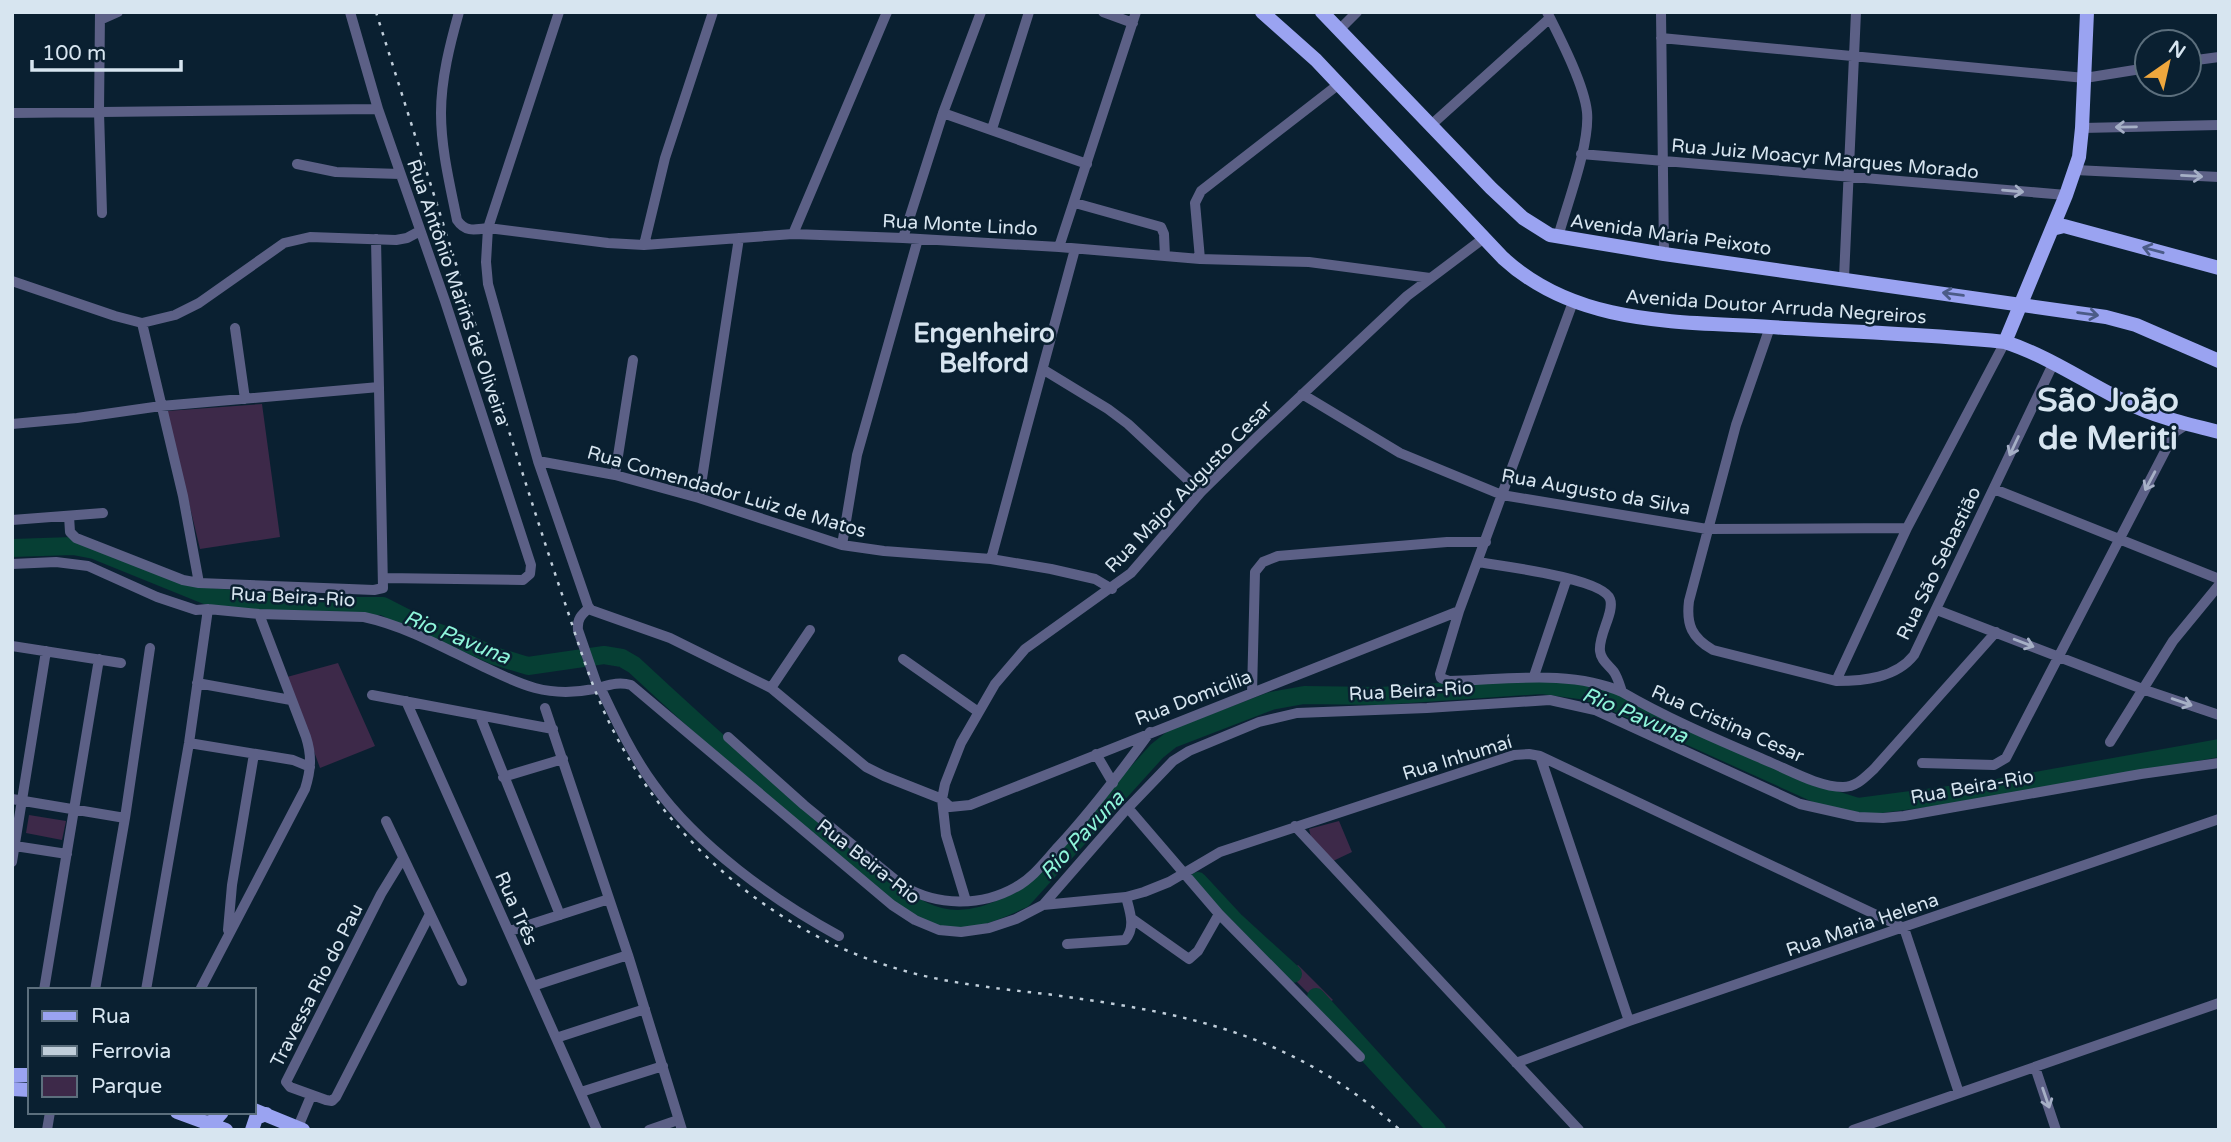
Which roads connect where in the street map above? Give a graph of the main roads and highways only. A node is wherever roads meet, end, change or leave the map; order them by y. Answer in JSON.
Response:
{"nodes":[{"id":1,"x":1262,"y":12,"type":"edge"},
{"id":2,"x":1322,"y":12,"type":"edge"},
{"id":3,"x":2087,"y":12,"type":"edge"},
{"id":4,"x":2058,"y":223,"type":"junction"},
{"id":5,"x":2219,"y":268,"type":"edge"},
{"id":6,"x":2021,"y":303,"type":"junction"},
{"id":7,"x":2005,"y":342,"type":"junction"},
{"id":8,"x":2219,"y":361,"type":"edge"},
{"id":9,"x":2219,"y":432,"type":"edge"},
{"id":10,"x":260,"y":1112,"type":"edge"},
{"id":11,"x":182,"y":1114,"type":"edge"},
{"id":12,"x":220,"y":1114,"type":"edge"},
{"id":13,"x":205,"y":1123,"type":"junction"},
{"id":14,"x":301,"y":1129,"type":"edge"},
{"id":15,"x":226,"y":1130,"type":"edge"},
{"id":16,"x":253,"y":1130,"type":"edge"}],
"edges":[{"from":1,"to":7,"type":"main road","name":"Avenida Doutor Arruda Negreiros"},
{"from":6,"to":2,"type":"main road","name":"Avenida Maria Peixoto","one_way":true},
{"from":3,"to":4,"type":"main road"},
{"from":5,"to":4,"type":"main road","one_way":true},
{"from":4,"to":6,"type":"main road"},
{"from":6,"to":7,"type":"main road"},
{"from":6,"to":8,"type":"main road","name":"Avenida Maria Peixoto","one_way":true},
{"from":7,"to":9,"type":"main road","name":"Avenida Doutor Arruda Negreiros"},
{"from":10,"to":14,"type":"main road"},
{"from":10,"to":16,"type":"main road"},
{"from":11,"to":13,"type":"main road"},
{"from":12,"to":13,"type":"main road"},
{"from":13,"to":15,"type":"main road"}]}
